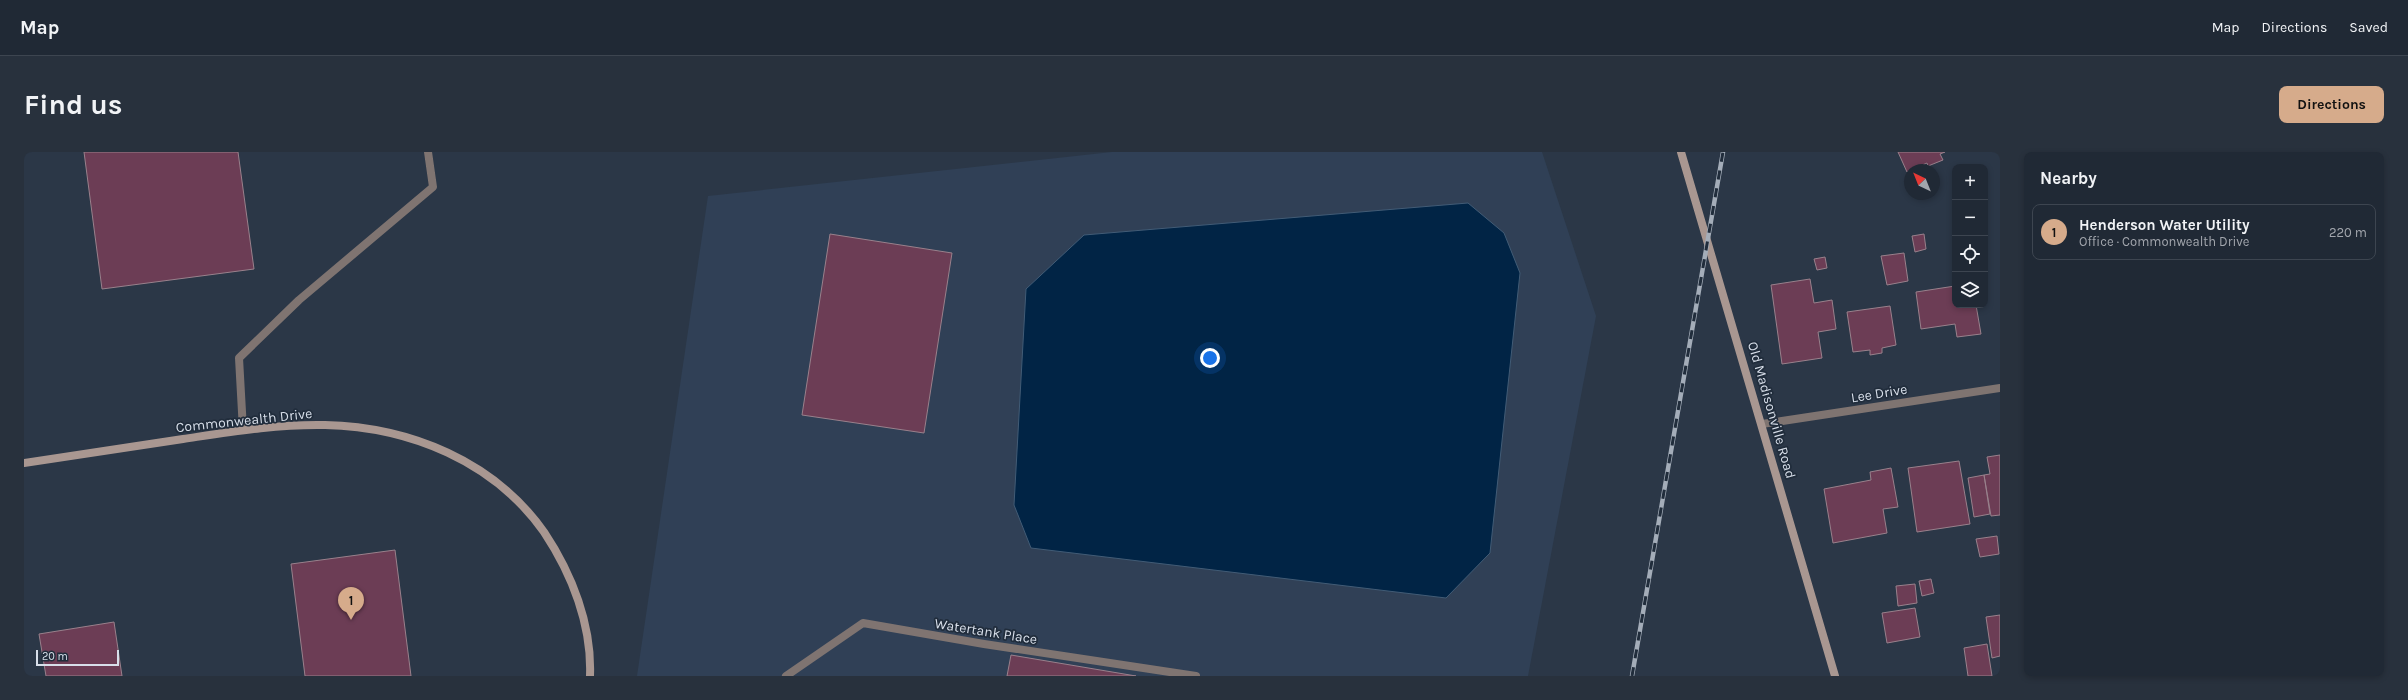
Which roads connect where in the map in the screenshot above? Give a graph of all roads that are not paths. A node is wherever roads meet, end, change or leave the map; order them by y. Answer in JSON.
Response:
{"nodes":[{"id":1,"x":428,"y":152,"type":"edge"},
{"id":2,"x":1681,"y":152,"type":"edge"},
{"id":3,"x":2000,"y":388,"type":"edge"},
{"id":4,"x":1762,"y":424,"type":"junction"},
{"id":5,"x":243,"y":430,"type":"junction"},
{"id":6,"x":24,"y":463,"type":"edge"},
{"id":7,"x":590,"y":676,"type":"edge"},
{"id":8,"x":786,"y":676,"type":"edge"},
{"id":9,"x":1196,"y":676,"type":"edge"},
{"id":10,"x":1836,"y":676,"type":"edge"}],
"edges":[{"from":1,"to":5,"type":"street"},
{"from":2,"to":4,"type":"street","name":"Old Madisonville Road"},
{"from":3,"to":4,"type":"street","name":"Lee Drive"},
{"from":4,"to":10,"type":"street","name":"Old Madisonville Road"},
{"from":5,"to":6,"type":"street","name":"Commonwealth Drive"},
{"from":5,"to":7,"type":"street","name":"Commonwealth Drive"},
{"from":8,"to":9,"type":"street","name":"Watertank Place"}]}
